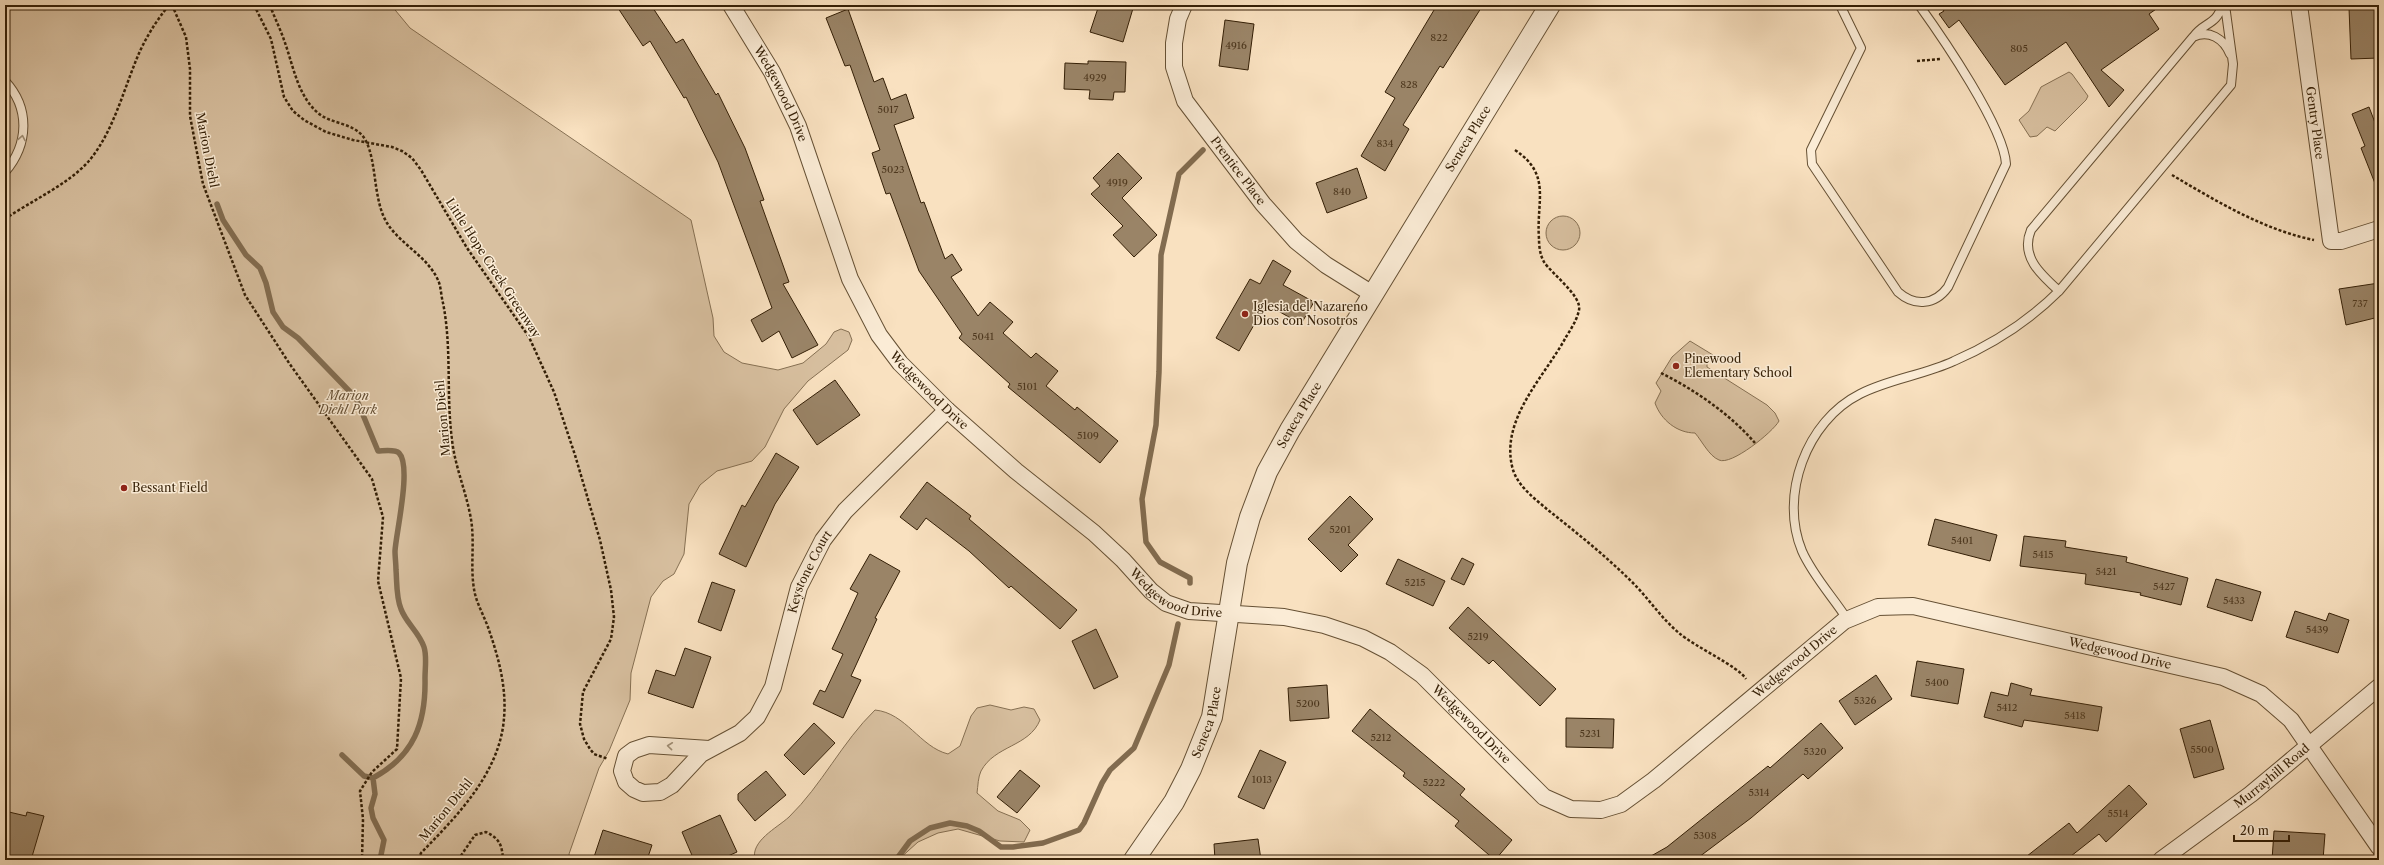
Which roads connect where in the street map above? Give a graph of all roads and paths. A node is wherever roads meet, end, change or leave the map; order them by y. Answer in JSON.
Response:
{"nodes":[{"id":1,"x":170,"y":5,"type":"edge"},
{"id":2,"x":254,"y":5,"type":"edge"},
{"id":3,"x":270,"y":5,"type":"edge"},
{"id":4,"x":731,"y":5,"type":"edge"},
{"id":5,"x":1184,"y":5,"type":"edge"},
{"id":6,"x":1550,"y":5,"type":"edge"},
{"id":7,"x":1840,"y":5,"type":"edge"},
{"id":8,"x":1919,"y":5,"type":"edge"},
{"id":9,"x":2222,"y":5,"type":"edge"},
{"id":10,"x":2225,"y":5,"type":"edge"},
{"id":11,"x":2299,"y":5,"type":"edge"},
{"id":12,"x":2193,"y":37,"type":"junction"},
{"id":13,"x":1953,"y":57,"type":"junction"},
{"id":14,"x":2232,"y":57,"type":"junction"},
{"id":15,"x":1917,"y":61,"type":"dead end"},
{"id":16,"x":5,"y":81,"type":"edge"},
{"id":17,"x":367,"y":143,"type":"junction"},
{"id":18,"x":1514,"y":150,"type":"dead end"},
{"id":19,"x":2163,"y":169,"type":"junction"},
{"id":20,"x":5,"y":172,"type":"edge"},
{"id":21,"x":5,"y":219,"type":"edge"},
{"id":22,"x":2379,"y":230,"type":"edge"},
{"id":23,"x":2331,"y":241,"type":"junction"},
{"id":24,"x":2059,"y":290,"type":"junction"},
{"id":25,"x":1374,"y":295,"type":"junction"},
{"id":26,"x":1661,"y":373,"type":"dead end"},
{"id":27,"x":947,"y":410,"type":"junction"},
{"id":28,"x":1755,"y":443,"type":"dead end"},
{"id":29,"x":1229,"y":612,"type":"junction"},
{"id":30,"x":1847,"y":619,"type":"junction"},
{"id":31,"x":1746,"y":679,"type":"dead end"},
{"id":32,"x":2379,"y":687,"type":"edge"},
{"id":33,"x":2310,"y":746,"type":"junction"},
{"id":34,"x":709,"y":749,"type":"junction"},
{"id":35,"x":623,"y":762,"type":"junction"},
{"id":36,"x":2379,"y":847,"type":"edge"},
{"id":37,"x":362,"y":860,"type":"edge"},
{"id":38,"x":418,"y":860,"type":"edge"},
{"id":39,"x":458,"y":860,"type":"edge"},
{"id":40,"x":503,"y":860,"type":"edge"},
{"id":41,"x":1134,"y":860,"type":"edge"},
{"id":42,"x":2161,"y":860,"type":"edge"}],
"edges":[{"from":1,"to":21,"type":"path"},
{"from":1,"to":37,"type":"path","name":"Marion Diehl"},
{"from":2,"to":17,"type":"path","name":"Little Hope Creek Greenway"},
{"from":3,"to":17,"type":"path","name":"Marion Diehl"},
{"from":4,"to":27,"type":"street","name":"Wedgewood Drive"},
{"from":5,"to":25,"type":"street","name":"Prentice Place"},
{"from":6,"to":25,"type":"street","name":"Seneca Place"},
{"from":7,"to":13,"type":"lane"},
{"from":8,"to":13,"type":"lane"},
{"from":9,"to":12,"type":"lane"},
{"from":10,"to":14,"type":"lane"},
{"from":11,"to":23,"type":"street","name":"Gentry Place"},
{"from":12,"to":14,"type":"lane"},
{"from":12,"to":24,"type":"lane"},
{"from":13,"to":15,"type":"path"},
{"from":14,"to":19,"type":"lane"},
{"from":20,"to":16,"type":"lane","one_way":true},
{"from":17,"to":35,"type":"path","name":"Little Hope Creek Greenway"},
{"from":17,"to":38,"type":"path","name":"Marion Diehl"},
{"from":18,"to":31,"type":"path"},
{"from":19,"to":23,"type":"path"},
{"from":19,"to":24,"type":"lane"},
{"from":22,"to":23,"type":"street"},
{"from":24,"to":30,"type":"lane"},
{"from":25,"to":29,"type":"street","name":"Seneca Place"},
{"from":26,"to":28,"type":"path"},
{"from":27,"to":29,"type":"street","name":"Wedgewood Drive"},
{"from":27,"to":34,"type":"street","name":"Keystone Court"},
{"from":29,"to":30,"type":"street","name":"Wedgewood Drive"},
{"from":29,"to":41,"type":"street","name":"Seneca Place"},
{"from":30,"to":33,"type":"street","name":"Wedgewood Drive"},
{"from":32,"to":33,"type":"street","name":"Murrayhill Road"},
{"from":33,"to":36,"type":"street","name":"Wedgewood Drive"},
{"from":33,"to":42,"type":"street","name":"Murrayhill Road"},
{"from":34,"to":35,"type":"street","one_way":true},
{"from":34,"to":35,"type":"street","name":"Keystone Court"},
{"from":39,"to":40,"type":"path"}]}
